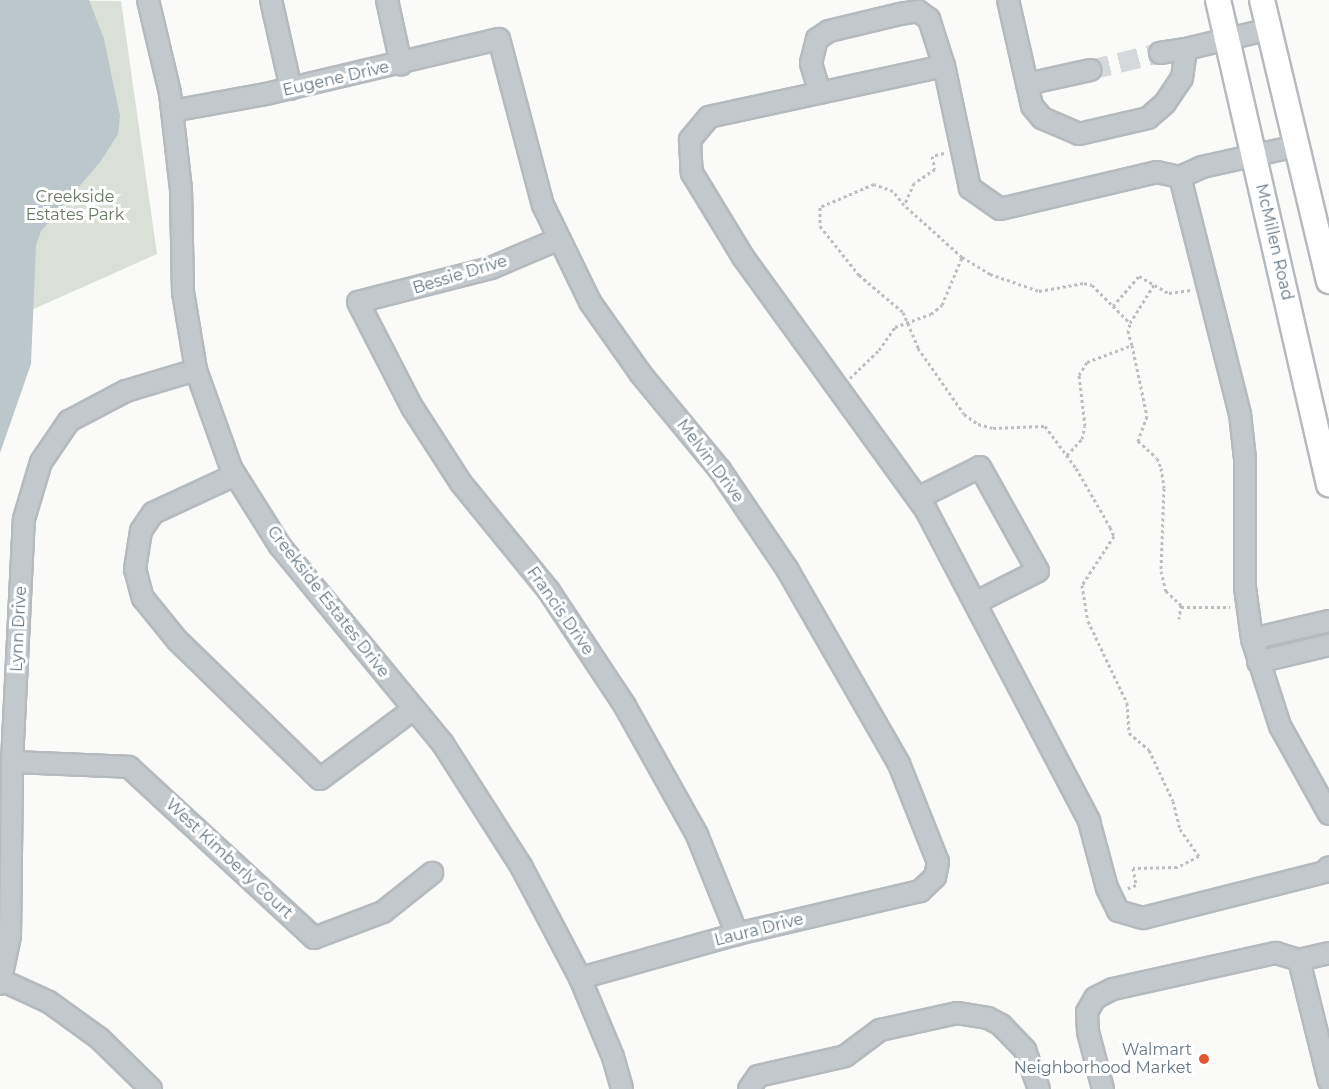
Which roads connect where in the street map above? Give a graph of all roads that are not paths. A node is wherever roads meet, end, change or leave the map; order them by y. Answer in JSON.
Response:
{"nodes":[{"id":1,"x":148,"y":0,"type":"edge"},
{"id":2,"x":271,"y":0,"type":"edge"},
{"id":3,"x":387,"y":0,"type":"edge"},
{"id":4,"x":1008,"y":0,"type":"edge"},
{"id":5,"x":1218,"y":0,"type":"edge"},
{"id":6,"x":1262,"y":0,"type":"edge"},
{"id":7,"x":1269,"y":29,"type":"junction"},
{"id":8,"x":499,"y":39,"type":"joint"},
{"id":9,"x":1227,"y":40,"type":"junction"},
{"id":10,"x":1186,"y":49,"type":"junction"},
{"id":11,"x":1160,"y":53,"type":"tunnel mouth"},
{"id":12,"x":401,"y":64,"type":"junction"},
{"id":13,"x":944,"y":66,"type":"junction"},
{"id":14,"x":1090,"y":70,"type":"tunnel mouth"},
{"id":15,"x":1027,"y":84,"type":"junction"},
{"id":16,"x":291,"y":89,"type":"junction"},
{"id":17,"x":820,"y":93,"type":"junction"},
{"id":18,"x":172,"y":111,"type":"junction"},
{"id":19,"x":1297,"y":146,"type":"junction"},
{"id":20,"x":1254,"y":156,"type":"junction"},
{"id":21,"x":1180,"y":177,"type":"junction"},
{"id":22,"x":559,"y":239,"type":"junction"},
{"id":23,"x":1329,"y":281,"type":"edge"},
{"id":24,"x":358,"y":302,"type":"joint"},
{"id":25,"x":196,"y":370,"type":"junction"},
{"id":26,"x":236,"y":475,"type":"junction"},
{"id":27,"x":1329,"y":484,"type":"edge"},
{"id":28,"x":918,"y":498,"type":"junction"},
{"id":29,"x":977,"y":602,"type":"junction"},
{"id":30,"x":1329,"y":621,"type":"edge"},
{"id":31,"x":1252,"y":639,"type":"junction"},
{"id":32,"x":1329,"y":645,"type":"edge"},
{"id":33,"x":1258,"y":662,"type":"junction"},
{"id":34,"x":414,"y":709,"type":"junction"},
{"id":35,"x":12,"y":762,"type":"junction"},
{"id":36,"x":1329,"y":814,"type":"edge"},
{"id":37,"x":1329,"y":867,"type":"edge"},
{"id":38,"x":432,"y":873,"type":"dead end"},
{"id":39,"x":935,"y":877,"type":"joint"},
{"id":40,"x":737,"y":934,"type":"junction"},
{"id":41,"x":1329,"y":953,"type":"edge"},
{"id":42,"x":1299,"y":960,"type":"junction"},
{"id":43,"x":580,"y":978,"type":"junction"},
{"id":44,"x":0,"y":982,"type":"edge"},
{"id":45,"x":1329,"y":1081,"type":"edge"},
{"id":46,"x":151,"y":1089,"type":"edge"},
{"id":47,"x":622,"y":1089,"type":"edge"},
{"id":48,"x":749,"y":1089,"type":"edge"},
{"id":49,"x":1039,"y":1089,"type":"edge"},
{"id":50,"x":1103,"y":1089,"type":"edge"}],
"edges":[{"from":1,"to":18,"type":"street","name":"Creekside Estates Drive"},
{"from":2,"to":16,"type":"street"},
{"from":3,"to":12,"type":"street"},
{"from":4,"to":15,"type":"street"},
{"from":5,"to":9,"type":"main road","name":"McMillen Road"},
{"from":6,"to":7,"type":"main road"},
{"from":7,"to":9,"type":"street"},
{"from":7,"to":19,"type":"main road"},
{"from":8,"to":12,"type":"street","name":"Eugene Drive"},
{"from":8,"to":22,"type":"street","name":"Melvin Drive"},
{"from":9,"to":10,"type":"street"},
{"from":9,"to":20,"type":"main road","name":"McMillen Road"},
{"from":10,"to":11,"type":"street"},
{"from":10,"to":15,"type":"street"},
{"from":12,"to":16,"type":"street","name":"Eugene Drive"},
{"from":13,"to":17,"type":"street"},
{"from":13,"to":17,"type":"street"},
{"from":13,"to":21,"type":"street"},
{"from":14,"to":15,"type":"street"},
{"from":16,"to":18,"type":"street","name":"Eugene Drive"},
{"from":17,"to":28,"type":"street"},
{"from":18,"to":25,"type":"street","name":"Creekside Estates Drive"},
{"from":19,"to":20,"type":"street"},
{"from":19,"to":23,"type":"main road"},
{"from":20,"to":21,"type":"street"},
{"from":20,"to":27,"type":"main road","name":"McMillen Road"},
{"from":21,"to":31,"type":"street"},
{"from":22,"to":24,"type":"street","name":"Bessie Drive"},
{"from":22,"to":39,"type":"street","name":"Melvin Drive"},
{"from":24,"to":40,"type":"street","name":"Francis Drive"},
{"from":25,"to":26,"type":"street","name":"Creekside Estates Drive"},
{"from":25,"to":35,"type":"street","name":"Lynn Drive"},
{"from":26,"to":34,"type":"street","name":"Creekside Estates Drive"},
{"from":26,"to":34,"type":"street"},
{"from":28,"to":29,"type":"street"},
{"from":28,"to":29,"type":"street"},
{"from":29,"to":37,"type":"street"},
{"from":30,"to":31,"type":"street"},
{"from":31,"to":33,"type":"street"},
{"from":32,"to":33,"type":"street"},
{"from":33,"to":36,"type":"street"},
{"from":34,"to":43,"type":"street","name":"Creekside Estates Drive"},
{"from":35,"to":38,"type":"street","name":"West Kimberly Court"},
{"from":35,"to":44,"type":"street","name":"Lynn Drive"},
{"from":39,"to":40,"type":"street","name":"Laura Drive"},
{"from":40,"to":43,"type":"street","name":"Laura Drive"},
{"from":41,"to":42,"type":"street"},
{"from":42,"to":45,"type":"street"},
{"from":42,"to":50,"type":"street"},
{"from":43,"to":47,"type":"street","name":"Creekside Estates Drive"},
{"from":44,"to":46,"type":"street"},
{"from":48,"to":49,"type":"street"}]}
